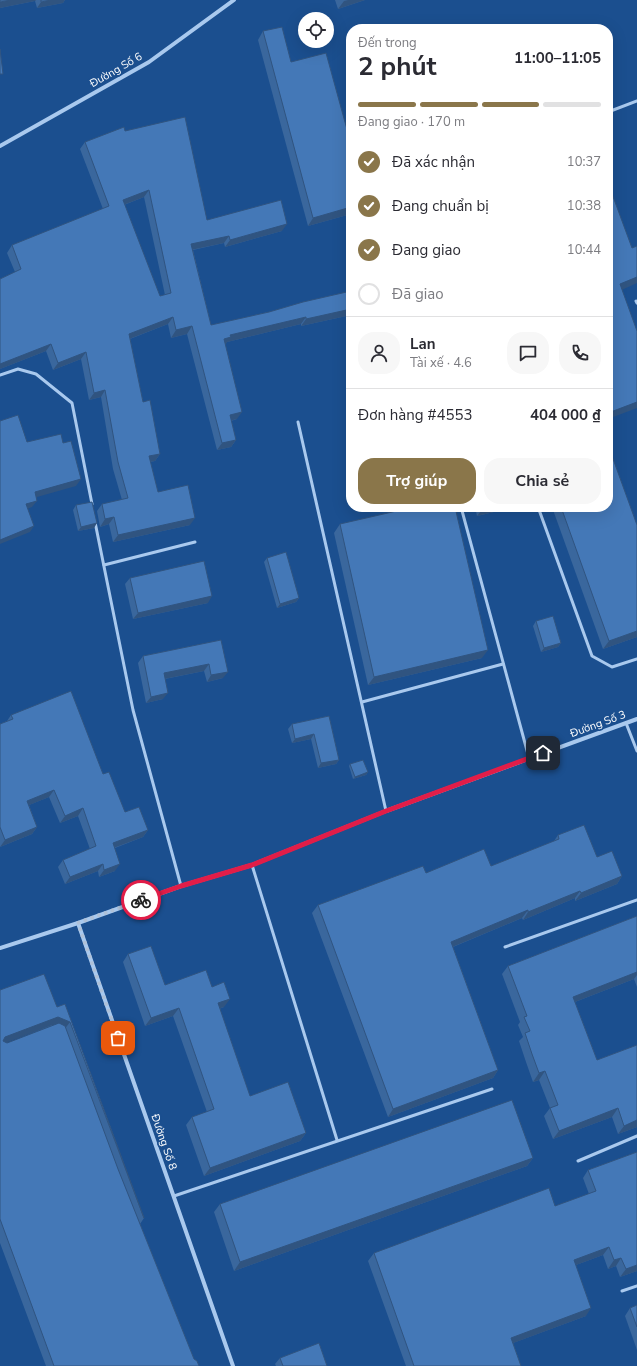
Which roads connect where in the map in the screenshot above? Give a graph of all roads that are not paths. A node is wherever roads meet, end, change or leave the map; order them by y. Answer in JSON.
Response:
{"nodes":[{"id":1,"x":234,"y":0,"type":"edge"},
{"id":2,"x":637,"y":101,"type":"edge"},
{"id":3,"x":613,"y":110,"type":"edge"},
{"id":4,"x":0,"y":146,"type":"edge"},
{"id":5,"x":0,"y":375,"type":"edge"},
{"id":6,"x":298,"y":422,"type":"dead end"},
{"id":7,"x":93,"y":511,"type":"edge"},
{"id":8,"x":462,"y":512,"type":"edge"},
{"id":9,"x":540,"y":512,"type":"edge"},
{"id":10,"x":95,"y":519,"type":"edge"},
{"id":11,"x":195,"y":542,"type":"dead end"},
{"id":12,"x":104,"y":565,"type":"junction"},
{"id":13,"x":637,"y":659,"type":"edge"},
{"id":14,"x":503,"y":664,"type":"junction"},
{"id":15,"x":362,"y":702,"type":"junction"},
{"id":16,"x":637,"y":719,"type":"edge"},
{"id":17,"x":626,"y":723,"type":"junction"},
{"id":18,"x":637,"y":751,"type":"edge"},
{"id":19,"x":529,"y":758,"type":"junction"},
{"id":20,"x":386,"y":811,"type":"junction"},
{"id":21,"x":252,"y":865,"type":"junction"},
{"id":22,"x":181,"y":886,"type":"junction"},
{"id":23,"x":637,"y":900,"type":"edge"},
{"id":24,"x":78,"y":923,"type":"junction"},
{"id":25,"x":0,"y":948,"type":"edge"},
{"id":26,"x":505,"y":948,"type":"dead end"},
{"id":27,"x":492,"y":1089,"type":"dead end"},
{"id":28,"x":637,"y":1136,"type":"edge"},
{"id":29,"x":337,"y":1140,"type":"junction"},
{"id":30,"x":578,"y":1161,"type":"dead end"},
{"id":31,"x":174,"y":1196,"type":"junction"},
{"id":32,"x":637,"y":1286,"type":"edge"},
{"id":33,"x":622,"y":1291,"type":"dead end"},
{"id":34,"x":233,"y":1366,"type":"edge"}],
"edges":[{"from":1,"to":4,"type":"street","name":"Đường Số 6"},
{"from":2,"to":3,"type":"lane"},
{"from":5,"to":7,"type":"lane"},
{"from":6,"to":15,"type":"lane"},
{"from":8,"to":14,"type":"lane"},
{"from":9,"to":13,"type":"lane"},
{"from":10,"to":12,"type":"lane"},
{"from":11,"to":12,"type":"lane"},
{"from":12,"to":22,"type":"lane"},
{"from":14,"to":15,"type":"lane"},
{"from":14,"to":19,"type":"lane"},
{"from":15,"to":20,"type":"lane"},
{"from":16,"to":17,"type":"street","name":"Đường Số 3"},
{"from":17,"to":18,"type":"lane"},
{"from":17,"to":19,"type":"street","name":"Đường Số 3"},
{"from":19,"to":20,"type":"street","name":"Đường Số 3"},
{"from":20,"to":21,"type":"street","name":"Đường Số 3"},
{"from":21,"to":22,"type":"street","name":"Đường Số 3"},
{"from":21,"to":29,"type":"lane"},
{"from":22,"to":24,"type":"street","name":"Đường Số 3"},
{"from":23,"to":26,"type":"lane"},
{"from":24,"to":25,"type":"street","name":"Đường Số 3"},
{"from":24,"to":31,"type":"street","name":"Đường Số 8"},
{"from":27,"to":29,"type":"lane"},
{"from":28,"to":30,"type":"lane"},
{"from":29,"to":31,"type":"lane"},
{"from":31,"to":34,"type":"street","name":"Đường Số 8"},
{"from":32,"to":33,"type":"lane"}]}
